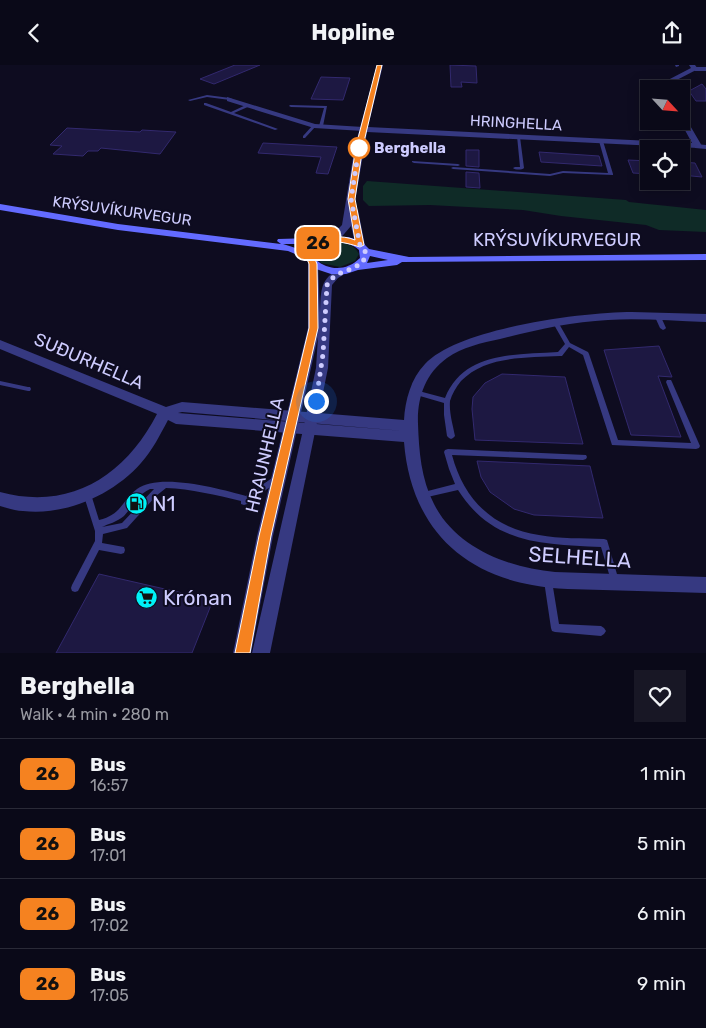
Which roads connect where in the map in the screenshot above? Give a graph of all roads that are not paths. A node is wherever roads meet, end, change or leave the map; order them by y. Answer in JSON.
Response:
{"nodes":[{"id":1,"x":380,"y":65,"type":"edge"},
{"id":2,"x":693,"y":67,"type":"edge"},
{"id":3,"x":706,"y":69,"type":"edge"},
{"id":4,"x":671,"y":80,"type":"edge"},
{"id":5,"x":230,"y":99,"type":"joint"},
{"id":6,"x":190,"y":100,"type":"dead end"},
{"id":7,"x":205,"y":104,"type":"dead end"},
{"id":8,"x":249,"y":105,"type":"junction"},
{"id":9,"x":291,"y":106,"type":"dead end"},
{"id":10,"x":231,"y":113,"type":"junction"},
{"id":11,"x":317,"y":126,"type":"junction"},
{"id":12,"x":276,"y":129,"type":"dead end"},
{"id":13,"x":364,"y":129,"type":"junction"},
{"id":14,"x":690,"y":130,"type":"edge"},
{"id":15,"x":304,"y":137,"type":"dead end"},
{"id":16,"x":518,"y":137,"type":"junction"},
{"id":17,"x":602,"y":141,"type":"junction"},
{"id":18,"x":702,"y":147,"type":"edge"},
{"id":19,"x":414,"y":162,"type":"dead end"},
{"id":20,"x":453,"y":168,"type":"dead end"},
{"id":21,"x":351,"y":199,"type":"junction"},
{"id":22,"x":0,"y":207,"type":"edge"},
{"id":23,"x":334,"y":239,"type":"junction"},
{"id":24,"x":239,"y":241,"type":"junction"},
{"id":25,"x":323,"y":241,"type":"junction"},
{"id":26,"x":363,"y":248,"type":"junction"},
{"id":27,"x":706,"y":257,"type":"edge"},
{"id":28,"x":311,"y":260,"type":"junction"},
{"id":29,"x":409,"y":260,"type":"junction"},
{"id":30,"x":351,"y":269,"type":"junction"},
{"id":31,"x":706,"y":318,"type":"edge"},
{"id":32,"x":556,"y":323,"type":"junction"},
{"id":33,"x":0,"y":343,"type":"edge"},
{"id":34,"x":568,"y":344,"type":"junction"},
{"id":35,"x":669,"y":382,"type":"dead end"},
{"id":36,"x":0,"y":383,"type":"edge"},
{"id":37,"x":28,"y":389,"type":"dead end"},
{"id":38,"x":415,"y":392,"type":"junction"},
{"id":39,"x":447,"y":401,"type":"junction"},
{"id":40,"x":165,"y":411,"type":"junction"},
{"id":41,"x":291,"y":422,"type":"junction"},
{"id":42,"x":312,"y":423,"type":"junction"},
{"id":43,"x":411,"y":431,"type":"junction"},
{"id":44,"x":451,"y":436,"type":"dead end"},
{"id":45,"x":583,"y":457,"type":"dead end"},
{"id":46,"x":278,"y":477,"type":"junction"},
{"id":47,"x":458,"y":487,"type":"junction"},
{"id":48,"x":87,"y":493,"type":"junction"},
{"id":49,"x":421,"y":496,"type":"junction"},
{"id":50,"x":0,"y":499,"type":"edge"},
{"id":51,"x":98,"y":528,"type":"junction"},
{"id":52,"x":97,"y":546,"type":"junction"},
{"id":53,"x":120,"y":550,"type":"dead end"},
{"id":54,"x":548,"y":580,"type":"junction"},
{"id":55,"x":616,"y":582,"type":"junction"},
{"id":56,"x":706,"y":585,"type":"edge"},
{"id":57,"x":75,"y":588,"type":"dead end"},
{"id":58,"x":601,"y":631,"type":"dead end"},
{"id":59,"x":242,"y":653,"type":"edge"},
{"id":60,"x":261,"y":653,"type":"edge"}],
"edges":[{"from":1,"to":13,"type":"street"},
{"from":2,"to":3,"type":"street"},
{"from":2,"to":4,"type":"street"},
{"from":5,"to":6,"type":"lane"},
{"from":5,"to":8,"type":"street"},
{"from":7,"to":10,"type":"lane"},
{"from":8,"to":10,"type":"lane"},
{"from":8,"to":11,"type":"street"},
{"from":9,"to":11,"type":"lane"},
{"from":10,"to":12,"type":"lane"},
{"from":11,"to":13,"type":"street"},
{"from":11,"to":15,"type":"lane"},
{"from":13,"to":16,"type":"street","name":"HRINGHELLA"},
{"from":13,"to":21,"type":"street"},
{"from":14,"to":18,"type":"street","name":"HRINGHELLA"},
{"from":16,"to":17,"type":"street","name":"HRINGHELLA"},
{"from":16,"to":19,"type":"lane"},
{"from":17,"to":18,"type":"street","name":"HRINGHELLA"},
{"from":17,"to":20,"type":"lane"},
{"from":21,"to":23,"type":"street"},
{"from":21,"to":26,"type":"street"},
{"from":22,"to":24,"type":"main road","name":"KRÝSUVÍKURVEGUR"},
{"from":23,"to":25,"type":"main road","name":"KRÝSUVÍKURVEGUR"},
{"from":23,"to":26,"type":"main road","name":"KRÝSUVÍKURVEGUR"},
{"from":24,"to":25,"type":"main road","name":"KRÝSUVÍKURVEGUR"},
{"from":24,"to":28,"type":"main road","name":"KRÝSUVÍKURVEGUR"},
{"from":25,"to":28,"type":"main road"},
{"from":26,"to":29,"type":"main road","name":"KRÝSUVÍKURVEGUR"},
{"from":26,"to":30,"type":"main road"},
{"from":27,"to":29,"type":"main road","name":"KRÝSUVÍKURVEGUR"},
{"from":28,"to":30,"type":"main road","name":"KRÝSUVÍKURVEGUR"},
{"from":28,"to":41,"type":"street","name":"HRAUNHELLA"},
{"from":29,"to":30,"type":"main road","name":"KRÝSUVÍKURVEGUR"},
{"from":30,"to":42,"type":"street"},
{"from":31,"to":32,"type":"street","name":"SELHELLA"},
{"from":32,"to":34,"type":"lane"},
{"from":32,"to":38,"type":"street","name":"SELHELLA"},
{"from":33,"to":40,"type":"street","name":"SUÐURHELLA"},
{"from":34,"to":35,"type":"lane"},
{"from":34,"to":39,"type":"lane"},
{"from":36,"to":37,"type":"lane"},
{"from":38,"to":39,"type":"lane"},
{"from":38,"to":43,"type":"street","name":"SELHELLA"},
{"from":39,"to":44,"type":"lane"},
{"from":40,"to":41,"type":"street","name":"SUÐURHELLA"},
{"from":40,"to":48,"type":"street"},
{"from":41,"to":42,"type":"street"},
{"from":41,"to":46,"type":"street","name":"HRAUNHELLA"},
{"from":42,"to":43,"type":"street"},
{"from":42,"to":60,"type":"street"},
{"from":43,"to":49,"type":"street","name":"SELHELLA"},
{"from":45,"to":47,"type":"lane"},
{"from":46,"to":51,"type":"lane"},
{"from":46,"to":59,"type":"street","name":"HRAUNHELLA"},
{"from":47,"to":49,"type":"lane"},
{"from":47,"to":55,"type":"lane"},
{"from":48,"to":50,"type":"street"},
{"from":48,"to":51,"type":"lane"},
{"from":49,"to":54,"type":"street","name":"SELHELLA"},
{"from":51,"to":52,"type":"lane"},
{"from":52,"to":53,"type":"lane"},
{"from":52,"to":57,"type":"lane"},
{"from":54,"to":55,"type":"street","name":"SELHELLA"},
{"from":54,"to":58,"type":"lane"},
{"from":55,"to":56,"type":"street","name":"SELHELLA"}]}
